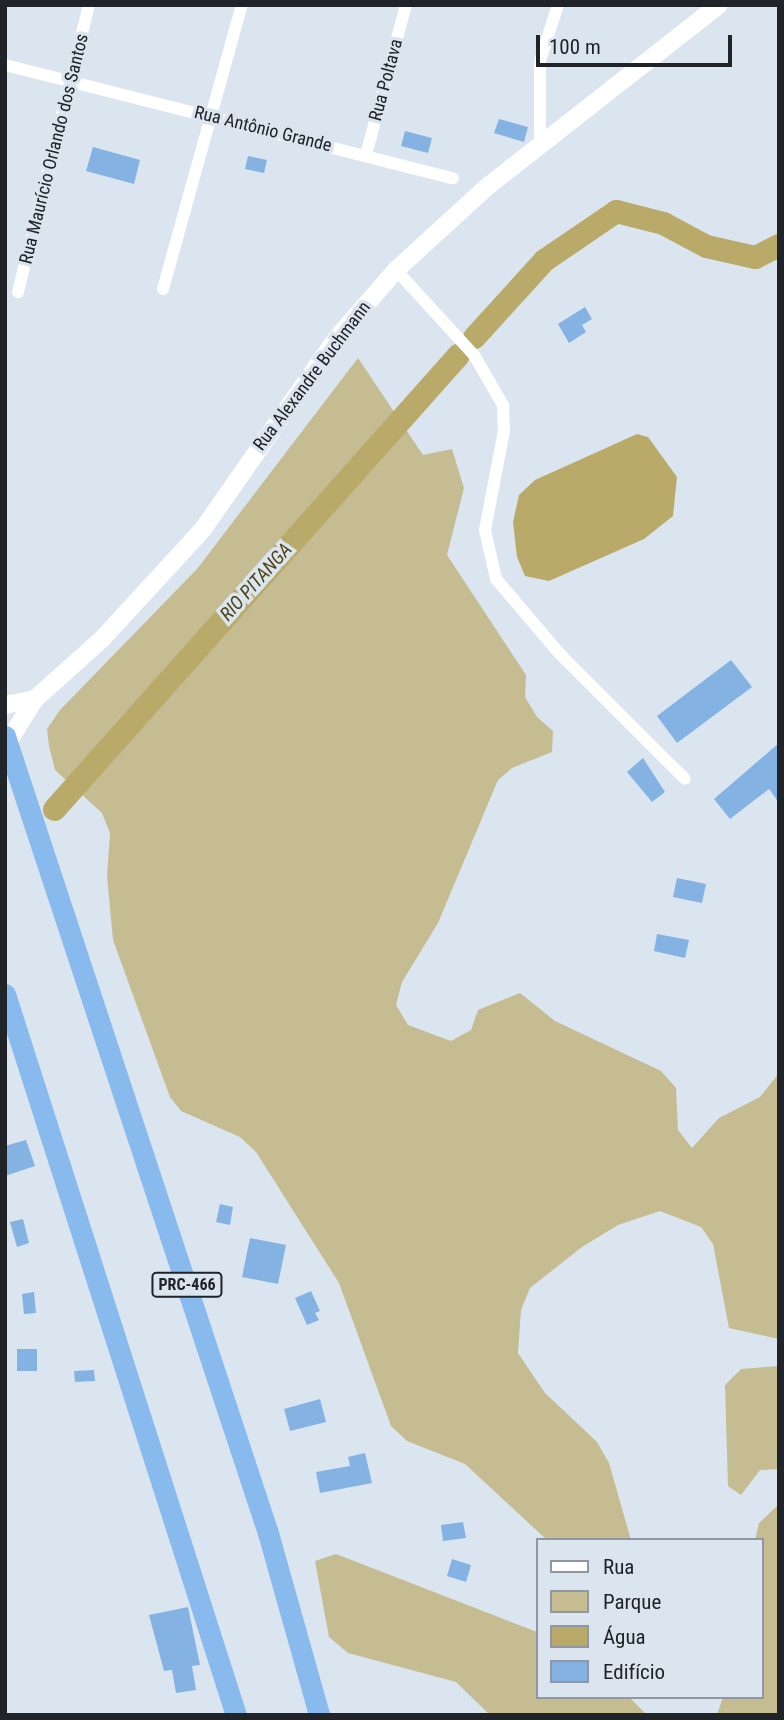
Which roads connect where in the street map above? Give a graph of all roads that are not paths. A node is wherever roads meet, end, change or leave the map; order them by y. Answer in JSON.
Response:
{"nodes":[{"id":1,"x":89,"y":5,"type":"edge"},
{"id":2,"x":242,"y":5,"type":"edge"},
{"id":3,"x":406,"y":5,"type":"edge"},
{"id":4,"x":558,"y":5,"type":"edge"},
{"id":5,"x":717,"y":6,"type":"edge"},
{"id":6,"x":5,"y":65,"type":"edge"},
{"id":7,"x":73,"y":79,"type":"junction"},
{"id":8,"x":211,"y":116,"type":"junction"},
{"id":9,"x":540,"y":144,"type":"junction"},
{"id":10,"x":366,"y":155,"type":"junction"},
{"id":11,"x":453,"y":178,"type":"dead end"},
{"id":12,"x":396,"y":270,"type":"junction"},
{"id":13,"x":163,"y":289,"type":"dead end"},
{"id":14,"x":18,"y":292,"type":"dead end"},
{"id":15,"x":35,"y":699,"type":"junction"},
{"id":16,"x":5,"y":705,"type":"edge"},
{"id":17,"x":6,"y":742,"type":"edge"},
{"id":18,"x":685,"y":779,"type":"dead end"},
{"id":19,"x":5,"y":994,"type":"edge"},
{"id":20,"x":236,"y":1715,"type":"edge"},
{"id":21,"x":319,"y":1715,"type":"edge"}],
"edges":[{"from":1,"to":7,"type":"street","name":"Rua Maurício Orlando dos Santos"},
{"from":2,"to":8,"type":"street"},
{"from":3,"to":10,"type":"street","name":"Rua Poltava"},
{"from":4,"to":9,"type":"street"},
{"from":5,"to":9,"type":"main road","name":"Rua Alexandre Buchmann"},
{"from":6,"to":7,"type":"street","name":"Rua Antônio Grande"},
{"from":7,"to":8,"type":"street","name":"Rua Antônio Grande"},
{"from":7,"to":14,"type":"street","name":"Rua Maurício Orlando dos Santos"},
{"from":8,"to":10,"type":"street","name":"Rua Antônio Grande"},
{"from":8,"to":13,"type":"street"},
{"from":9,"to":12,"type":"main road","name":"Rua Alexandre Buchmann"},
{"from":10,"to":11,"type":"street","name":"Rua Antônio Grande"},
{"from":12,"to":15,"type":"main road","name":"Rua Alexandre Buchmann"},
{"from":12,"to":18,"type":"street"},
{"from":15,"to":16,"type":"main road"},
{"from":15,"to":17,"type":"main road","name":"Rua Alexandre Buchmann"},
{"from":17,"to":21,"type":"highway","number":"PRC-466"},
{"from":19,"to":20,"type":"highway"}]}
